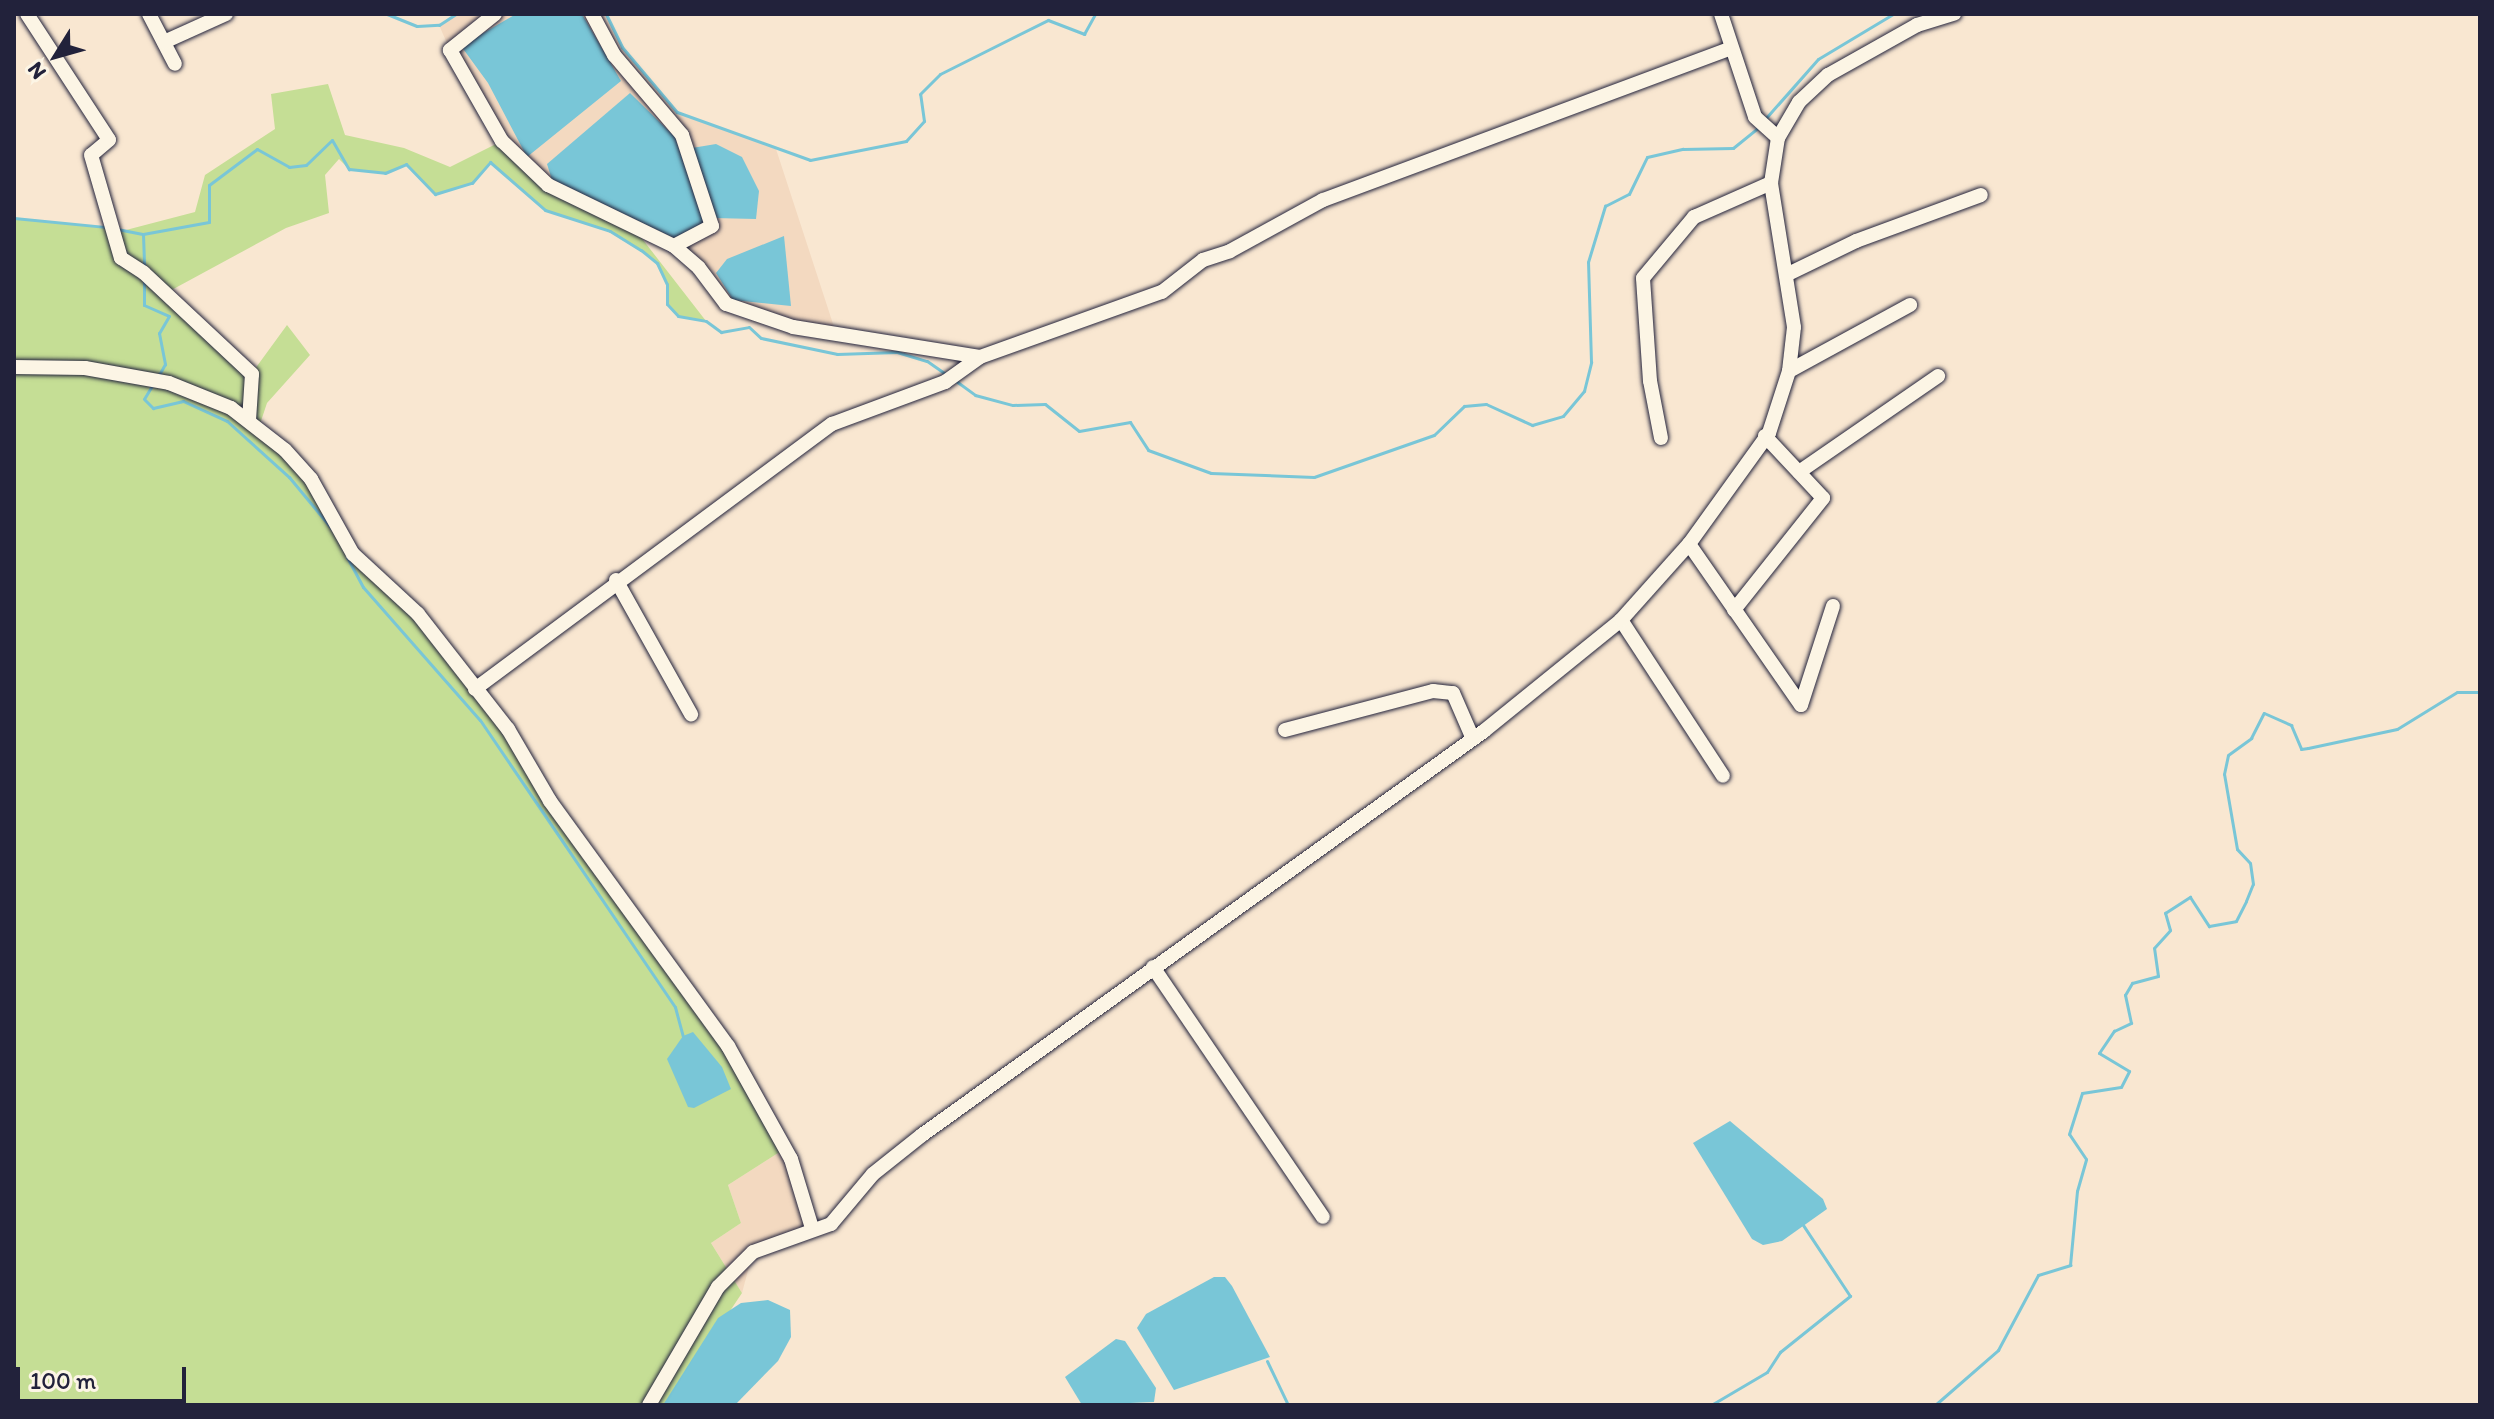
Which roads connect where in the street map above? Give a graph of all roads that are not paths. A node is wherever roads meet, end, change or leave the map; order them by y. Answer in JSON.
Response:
{"nodes":[{"id":1,"x":27,"y":14,"type":"edge"},
{"id":2,"x":149,"y":14,"type":"edge"},
{"id":3,"x":226,"y":14,"type":"edge"},
{"id":4,"x":495,"y":14,"type":"edge"},
{"id":5,"x":592,"y":14,"type":"edge"},
{"id":6,"x":1721,"y":14,"type":"edge"},
{"id":7,"x":1954,"y":14,"type":"edge"},
{"id":8,"x":164,"y":42,"type":"junction"},
{"id":9,"x":1730,"y":49,"type":"junction"},
{"id":10,"x":175,"y":64,"type":"dead end"},
{"id":11,"x":1774,"y":134,"type":"junction"},
{"id":12,"x":1771,"y":183,"type":"junction"},
{"id":13,"x":1981,"y":195,"type":"dead end"},
{"id":14,"x":674,"y":246,"type":"junction"},
{"id":15,"x":1786,"y":275,"type":"junction"},
{"id":16,"x":1910,"y":305,"type":"dead end"},
{"id":17,"x":980,"y":357,"type":"junction"},
{"id":18,"x":14,"y":367,"type":"edge"},
{"id":19,"x":1789,"y":371,"type":"junction"},
{"id":20,"x":1938,"y":376,"type":"dead end"},
{"id":21,"x":249,"y":420,"type":"junction"},
{"id":22,"x":1765,"y":436,"type":"junction"},
{"id":23,"x":1661,"y":438,"type":"dead end"},
{"id":24,"x":1799,"y":472,"type":"junction"},
{"id":25,"x":1689,"y":544,"type":"junction"},
{"id":26,"x":616,"y":580,"type":"junction"},
{"id":27,"x":1833,"y":606,"type":"dead end"},
{"id":28,"x":1734,"y":610,"type":"junction"},
{"id":29,"x":1621,"y":620,"type":"junction"},
{"id":30,"x":475,"y":689,"type":"junction"},
{"id":31,"x":691,"y":714,"type":"dead end"},
{"id":32,"x":1285,"y":730,"type":"dead end"},
{"id":33,"x":1473,"y":739,"type":"junction"},
{"id":34,"x":1723,"y":776,"type":"dead end"},
{"id":35,"x":1153,"y":967,"type":"junction"},
{"id":36,"x":1323,"y":1217,"type":"dead end"},
{"id":37,"x":812,"y":1228,"type":"junction"},
{"id":38,"x":649,"y":1405,"type":"edge"}],
"edges":[{"from":1,"to":21,"type":"street"},
{"from":2,"to":8,"type":"street"},
{"from":3,"to":8,"type":"street"},
{"from":4,"to":14,"type":"street"},
{"from":5,"to":14,"type":"street"},
{"from":6,"to":9,"type":"street"},
{"from":7,"to":11,"type":"street"},
{"from":8,"to":10,"type":"street"},
{"from":9,"to":11,"type":"street"},
{"from":9,"to":17,"type":"street"},
{"from":11,"to":12,"type":"street"},
{"from":12,"to":15,"type":"street"},
{"from":12,"to":23,"type":"street"},
{"from":13,"to":15,"type":"street"},
{"from":14,"to":17,"type":"street"},
{"from":15,"to":19,"type":"street"},
{"from":16,"to":19,"type":"street"},
{"from":17,"to":26,"type":"street"},
{"from":18,"to":21,"type":"street"},
{"from":19,"to":22,"type":"street"},
{"from":20,"to":24,"type":"street"},
{"from":21,"to":30,"type":"street"},
{"from":22,"to":24,"type":"street"},
{"from":22,"to":25,"type":"street"},
{"from":24,"to":28,"type":"street"},
{"from":25,"to":28,"type":"street"},
{"from":25,"to":29,"type":"street"},
{"from":26,"to":30,"type":"street"},
{"from":26,"to":31,"type":"street"},
{"from":27,"to":28,"type":"street"},
{"from":29,"to":33,"type":"street"},
{"from":29,"to":34,"type":"street"},
{"from":30,"to":37,"type":"street"},
{"from":32,"to":33,"type":"street"},
{"from":33,"to":35,"type":"street"},
{"from":35,"to":36,"type":"street"},
{"from":35,"to":37,"type":"street"},
{"from":37,"to":38,"type":"street"}]}
